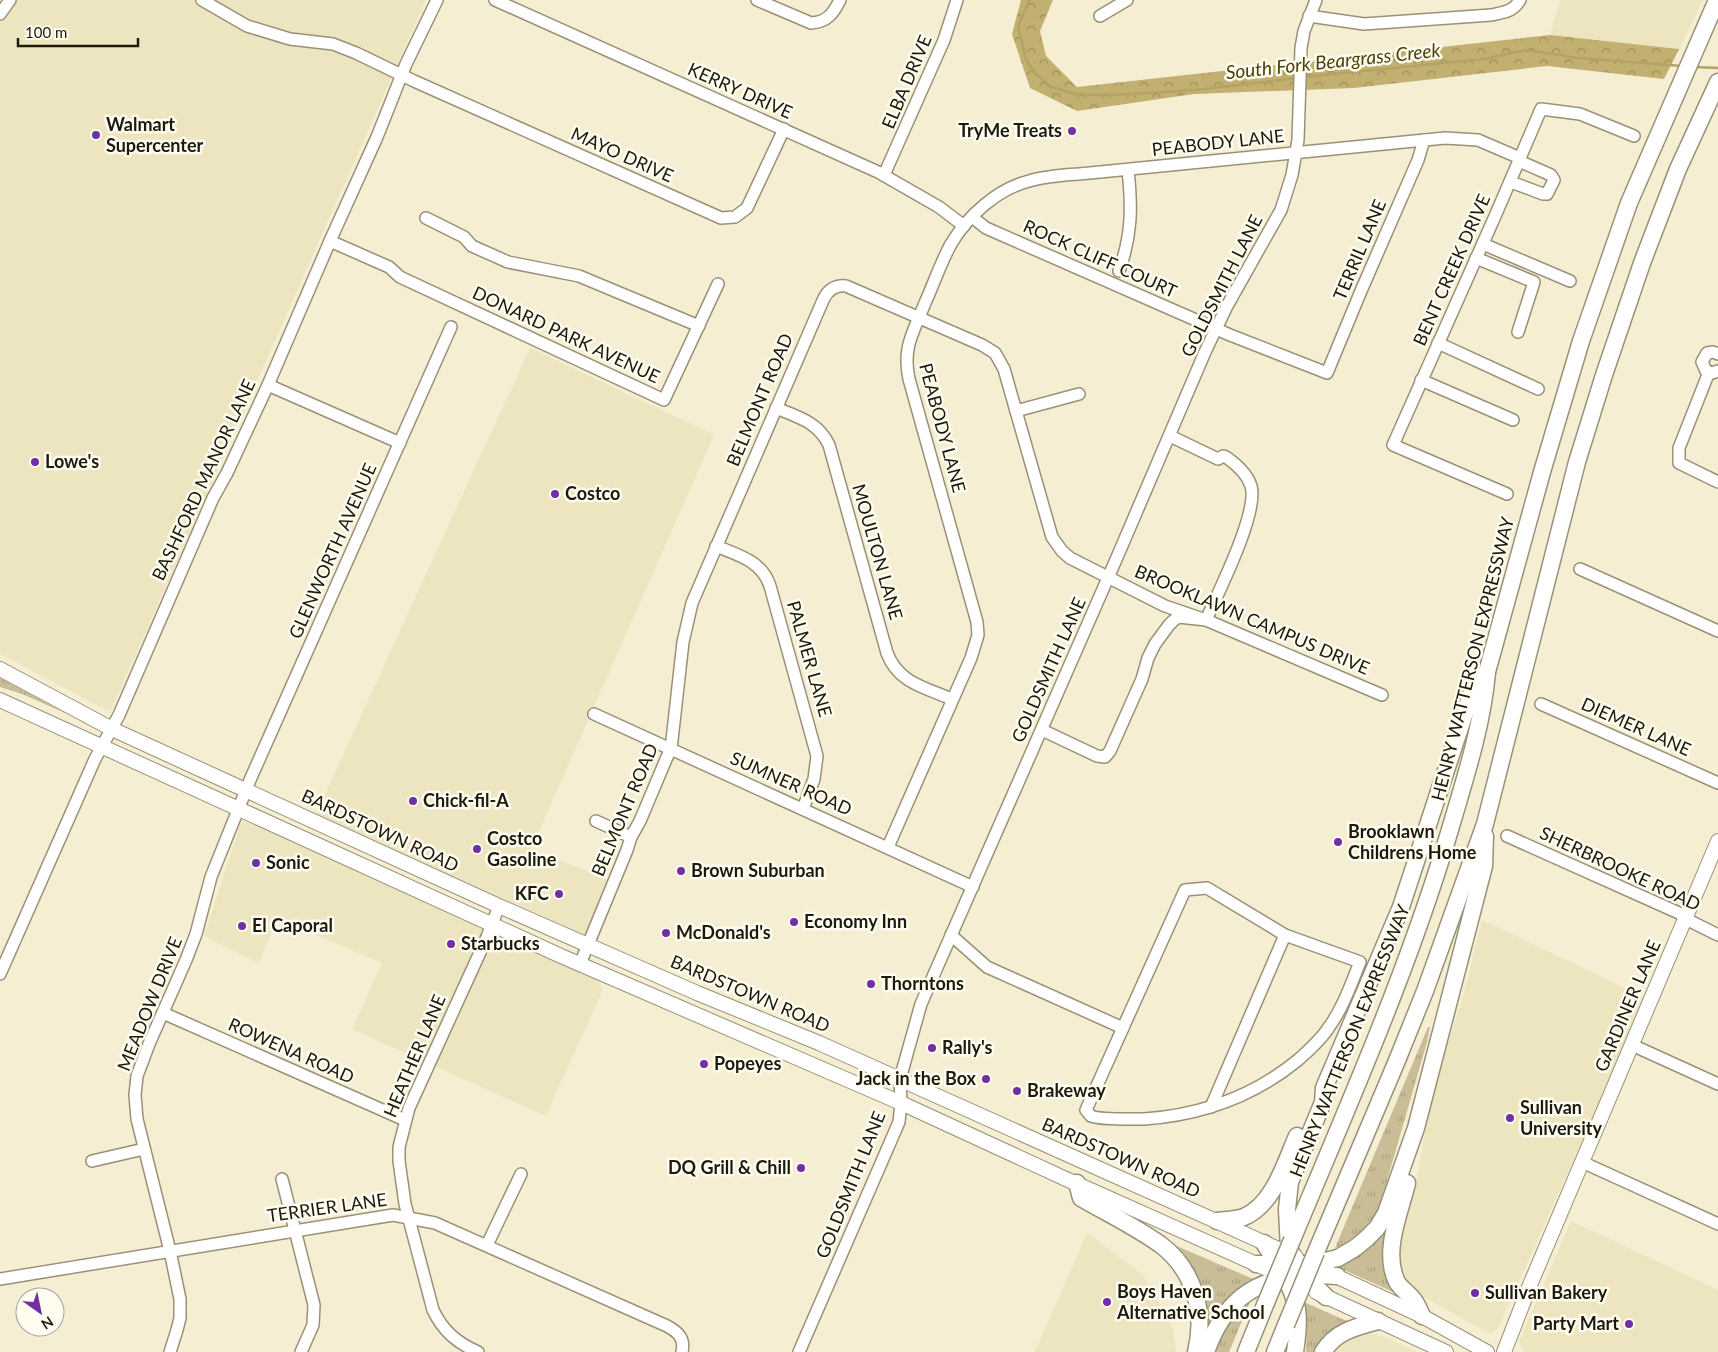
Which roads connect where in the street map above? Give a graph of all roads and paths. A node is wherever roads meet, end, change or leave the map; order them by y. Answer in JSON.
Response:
{"nodes":[{"id":1,"x":10,"y":0,"type":"edge"},
{"id":2,"x":202,"y":0,"type":"edge"},
{"id":3,"x":437,"y":0,"type":"edge"},
{"id":4,"x":495,"y":0,"type":"edge"},
{"id":5,"x":757,"y":0,"type":"edge"},
{"id":6,"x":840,"y":0,"type":"edge"},
{"id":7,"x":957,"y":0,"type":"edge"},
{"id":8,"x":1127,"y":0,"type":"edge"},
{"id":9,"x":1316,"y":0,"type":"edge"},
{"id":10,"x":1520,"y":0,"type":"edge"},
{"id":11,"x":1717,"y":0,"type":"edge"},
{"id":12,"x":0,"y":14,"type":"edge"},
{"id":13,"x":1100,"y":16,"type":"dead end"},
{"id":14,"x":1309,"y":16,"type":"junction"},
{"id":15,"x":402,"y":75,"type":"junction"},
{"id":16,"x":1718,"y":82,"type":"edge"},
{"id":17,"x":784,"y":129,"type":"junction"},
{"id":18,"x":1634,"y":136,"type":"dead end"},
{"id":19,"x":1424,"y":140,"type":"junction"},
{"id":20,"x":1296,"y":152,"type":"junction"},
{"id":21,"x":1520,"y":160,"type":"junction"},
{"id":22,"x":1128,"y":170,"type":"junction"},
{"id":23,"x":884,"y":175,"type":"junction"},
{"id":24,"x":1510,"y":182,"type":"junction"},
{"id":25,"x":972,"y":217,"type":"junction"},
{"id":26,"x":426,"y":218,"type":"dead end"},
{"id":27,"x":964,"y":226,"type":"junction"},
{"id":28,"x":330,"y":241,"type":"junction"},
{"id":29,"x":1483,"y":244,"type":"junction"},
{"id":30,"x":1476,"y":258,"type":"junction"},
{"id":31,"x":1119,"y":271,"type":"dead end"},
{"id":32,"x":1570,"y":281,"type":"dead end"},
{"id":33,"x":718,"y":284,"type":"dead end"},
{"id":34,"x":919,"y":317,"type":"junction"},
{"id":35,"x":699,"y":326,"type":"junction"},
{"id":36,"x":451,"y":327,"type":"dead end"},
{"id":37,"x":1216,"y":329,"type":"junction"},
{"id":38,"x":1518,"y":332,"type":"dead end"},
{"id":39,"x":1438,"y":343,"type":"junction"},
{"id":40,"x":1718,"y":354,"type":"edge"},
{"id":41,"x":1714,"y":372,"type":"edge"},
{"id":42,"x":1328,"y":373,"type":"joint"},
{"id":43,"x":1421,"y":380,"type":"junction"},
{"id":44,"x":268,"y":384,"type":"junction"},
{"id":45,"x":1538,"y":389,"type":"dead end"},
{"id":46,"x":1079,"y":394,"type":"dead end"},
{"id":47,"x":776,"y":408,"type":"junction"},
{"id":48,"x":1016,"y":411,"type":"junction"},
{"id":49,"x":1513,"y":420,"type":"dead end"},
{"id":50,"x":1170,"y":436,"type":"junction"},
{"id":51,"x":400,"y":443,"type":"junction"},
{"id":52,"x":1718,"y":482,"type":"edge"},
{"id":53,"x":1507,"y":494,"type":"dead end"},
{"id":54,"x":716,"y":546,"type":"junction"},
{"id":55,"x":1580,"y":569,"type":"dead end"},
{"id":56,"x":1109,"y":577,"type":"junction"},
{"id":57,"x":1206,"y":620,"type":"junction"},
{"id":58,"x":1718,"y":631,"type":"edge"},
{"id":59,"x":0,"y":669,"type":"edge"},
{"id":60,"x":1487,"y":672,"type":"junction"},
{"id":61,"x":1382,"y":695,"type":"dead end"},
{"id":62,"x":952,"y":699,"type":"junction"},
{"id":63,"x":0,"y":700,"type":"edge"},
{"id":64,"x":1540,"y":704,"type":"dead end"},
{"id":65,"x":594,"y":714,"type":"dead end"},
{"id":66,"x":112,"y":729,"type":"junction"},
{"id":67,"x":1042,"y":730,"type":"junction"},
{"id":68,"x":102,"y":747,"type":"junction"},
{"id":69,"x":671,"y":749,"type":"junction"},
{"id":70,"x":1718,"y":783,"type":"edge"},
{"id":71,"x":246,"y":790,"type":"junction"},
{"id":72,"x":240,"y":809,"type":"junction"},
{"id":73,"x":803,"y":809,"type":"junction"},
{"id":74,"x":596,"y":821,"type":"dead end"},
{"id":75,"x":1485,"y":824,"type":"junction"},
{"id":76,"x":1507,"y":836,"type":"dead end"},
{"id":77,"x":631,"y":837,"type":"junction"},
{"id":78,"x":1718,"y":841,"type":"edge"},
{"id":79,"x":888,"y":847,"type":"junction"},
{"id":80,"x":973,"y":887,"type":"junction"},
{"id":81,"x":499,"y":906,"type":"junction"},
{"id":82,"x":1686,"y":918,"type":"junction"},
{"id":83,"x":492,"y":924,"type":"junction"},
{"id":84,"x":1285,"y":934,"type":"junction"},
{"id":85,"x":951,"y":935,"type":"junction"},
{"id":86,"x":1718,"y":935,"type":"edge"},
{"id":87,"x":588,"y":944,"type":"junction"},
{"id":88,"x":580,"y":964,"type":"junction"},
{"id":89,"x":0,"y":974,"type":"edge"},
{"id":90,"x":715,"y":1000,"type":"junction"},
{"id":91,"x":163,"y":1013,"type":"junction"},
{"id":92,"x":702,"y":1018,"type":"junction"},
{"id":93,"x":1123,"y":1028,"type":"junction"},
{"id":94,"x":1632,"y":1046,"type":"junction"},
{"id":95,"x":900,"y":1079,"type":"junction"},
{"id":96,"x":1718,"y":1084,"type":"edge"},
{"id":97,"x":1324,"y":1088,"type":"junction"},
{"id":98,"x":901,"y":1103,"type":"junction"},
{"id":99,"x":1212,"y":1107,"type":"junction"},
{"id":100,"x":405,"y":1120,"type":"junction"},
{"id":101,"x":1416,"y":1128,"type":"junction"},
{"id":102,"x":144,"y":1149,"type":"junction"},
{"id":103,"x":92,"y":1161,"type":"dead end"},
{"id":104,"x":1582,"y":1162,"type":"junction"},
{"id":105,"x":520,"y":1174,"type":"dead end"},
{"id":106,"x":282,"y":1179,"type":"dead end"},
{"id":107,"x":1077,"y":1183,"type":"junction"},
{"id":108,"x":410,"y":1217,"type":"junction"},
{"id":109,"x":1216,"y":1221,"type":"junction"},
{"id":110,"x":1718,"y":1224,"type":"edge"},
{"id":111,"x":295,"y":1230,"type":"junction"},
{"id":112,"x":1264,"y":1243,"type":"junction"},
{"id":113,"x":488,"y":1245,"type":"junction"},
{"id":114,"x":170,"y":1251,"type":"junction"},
{"id":115,"x":1302,"y":1259,"type":"junction"},
{"id":116,"x":1256,"y":1264,"type":"joint"},
{"id":117,"x":1282,"y":1272,"type":"junction"},
{"id":118,"x":1337,"y":1276,"type":"joint"},
{"id":119,"x":0,"y":1279,"type":"edge"},
{"id":120,"x":1326,"y":1297,"type":"junction"},
{"id":121,"x":1422,"y":1316,"type":"junction"},
{"id":122,"x":1378,"y":1321,"type":"junction"},
{"id":123,"x":170,"y":1352,"type":"edge"},
{"id":124,"x":301,"y":1352,"type":"edge"},
{"id":125,"x":478,"y":1352,"type":"edge"},
{"id":126,"x":682,"y":1352,"type":"edge"},
{"id":127,"x":799,"y":1352,"type":"edge"},
{"id":128,"x":1196,"y":1352,"type":"edge"},
{"id":129,"x":1206,"y":1352,"type":"edge"},
{"id":130,"x":1246,"y":1352,"type":"edge"},
{"id":131,"x":1275,"y":1352,"type":"edge"},
{"id":132,"x":1296,"y":1352,"type":"edge"},
{"id":133,"x":1323,"y":1352,"type":"edge"},
{"id":134,"x":1446,"y":1352,"type":"edge"},
{"id":135,"x":1487,"y":1352,"type":"edge"},
{"id":136,"x":1504,"y":1352,"type":"edge"}],
"edges":[{"from":1,"to":12,"type":"street"},
{"from":2,"to":15,"type":"street","name":"MAYO DRIVE"},
{"from":3,"to":15,"type":"street","name":"BASHFORD MANOR LANE"},
{"from":4,"to":17,"type":"street","name":"KERRY DRIVE"},
{"from":5,"to":6,"type":"street"},
{"from":7,"to":23,"type":"street","name":"ELBA DRIVE"},
{"from":8,"to":13,"type":"street"},
{"from":9,"to":14,"type":"street","name":"GOLDSMITH LANE"},
{"from":10,"to":14,"type":"street"},
{"from":11,"to":60,"type":"highway","name":"HENRY WATTERSON EXPRESSWAY"},
{"from":14,"to":20,"type":"street","name":"GOLDSMITH LANE"},
{"from":15,"to":17,"type":"street","name":"MAYO DRIVE"},
{"from":15,"to":28,"type":"street","name":"BASHFORD MANOR LANE"},
{"from":16,"to":75,"type":"highway","name":"HENRY WATTERSON EXPRESSWAY"},
{"from":17,"to":23,"type":"street","name":"KERRY DRIVE"},
{"from":18,"to":21,"type":"street","name":"BENT CREEK DRIVE"},
{"from":19,"to":20,"type":"street","name":"PEABODY LANE"},
{"from":19,"to":21,"type":"street","name":"PEABODY LANE"},
{"from":19,"to":42,"type":"street","name":"TERRIL LANE"},
{"from":20,"to":22,"type":"street","name":"PEABODY LANE"},
{"from":20,"to":37,"type":"street","name":"GOLDSMITH LANE"},
{"from":21,"to":24,"type":"street","name":"BENT CREEK DRIVE"},
{"from":21,"to":24,"type":"street","name":"PEABODY LANE"},
{"from":22,"to":25,"type":"street","name":"PEABODY LANE"},
{"from":22,"to":31,"type":"street"},
{"from":23,"to":27,"type":"street","name":"KERRY DRIVE"},
{"from":24,"to":29,"type":"street","name":"BENT CREEK DRIVE"},
{"from":25,"to":27,"type":"street","name":"PEABODY LANE"},
{"from":25,"to":37,"type":"street","name":"ROCK CLIFF COURT"},
{"from":26,"to":35,"type":"street"},
{"from":27,"to":34,"type":"street","name":"PEABODY LANE"},
{"from":28,"to":35,"type":"street","name":"DONARD PARK AVENUE"},
{"from":28,"to":44,"type":"street","name":"BASHFORD MANOR LANE"},
{"from":29,"to":30,"type":"street","name":"BENT CREEK DRIVE"},
{"from":29,"to":32,"type":"street"},
{"from":30,"to":38,"type":"street"},
{"from":30,"to":39,"type":"street","name":"BENT CREEK DRIVE"},
{"from":33,"to":35,"type":"street"},
{"from":34,"to":47,"type":"street","name":"BELMONT ROAD"},
{"from":34,"to":48,"type":"street","name":"BELMONT ROAD"},
{"from":34,"to":62,"type":"street","name":"PEABODY LANE"},
{"from":36,"to":51,"type":"street","name":"GLENWORTH AVENUE"},
{"from":37,"to":42,"type":"street","name":"ROCK CLIFF COURT"},
{"from":37,"to":50,"type":"street","name":"GOLDSMITH LANE"},
{"from":39,"to":43,"type":"street","name":"BENT CREEK DRIVE"},
{"from":39,"to":45,"type":"street"},
{"from":40,"to":41,"type":"street"},
{"from":41,"to":52,"type":"street"},
{"from":43,"to":49,"type":"street"},
{"from":43,"to":53,"type":"street","name":"BENT CREEK DRIVE"},
{"from":44,"to":51,"type":"street"},
{"from":44,"to":66,"type":"street","name":"BASHFORD MANOR LANE"},
{"from":46,"to":48,"type":"street"},
{"from":47,"to":54,"type":"street","name":"BELMONT ROAD"},
{"from":47,"to":62,"type":"street","name":"MOULTON LANE"},
{"from":48,"to":56,"type":"street","name":"BELMONT ROAD"},
{"from":50,"to":56,"type":"street","name":"GOLDSMITH LANE"},
{"from":50,"to":57,"type":"street"},
{"from":51,"to":71,"type":"street","name":"GLENWORTH AVENUE"},
{"from":54,"to":69,"type":"street","name":"BELMONT ROAD"},
{"from":54,"to":73,"type":"street","name":"PALMER LANE"},
{"from":55,"to":58,"type":"street"},
{"from":56,"to":57,"type":"street","name":"BROOKLAWN CAMPUS DRIVE"},
{"from":56,"to":67,"type":"street","name":"GOLDSMITH LANE"},
{"from":57,"to":61,"type":"street","name":"BROOKLAWN CAMPUS DRIVE"},
{"from":57,"to":67,"type":"street"},
{"from":59,"to":66,"type":"main road","name":"BARDSTOWN ROAD"},
{"from":60,"to":97,"type":"highway"},
{"from":60,"to":115,"type":"highway","name":"HENRY WATTERSON EXPRESSWAY"},
{"from":62,"to":79,"type":"street","name":"PEABODY LANE"},
{"from":63,"to":68,"type":"main road"},
{"from":64,"to":70,"type":"street","name":"DIEMER LANE"},
{"from":65,"to":69,"type":"street","name":"SUMNER ROAD"},
{"from":66,"to":68,"type":"street","name":"BASHFORD MANOR LANE"},
{"from":66,"to":71,"type":"main road","name":"BARDSTOWN ROAD"},
{"from":67,"to":80,"type":"street","name":"GOLDSMITH LANE"},
{"from":68,"to":72,"type":"main road"},
{"from":68,"to":89,"type":"street","name":"BASHFORD MANOR LANE"},
{"from":69,"to":73,"type":"street","name":"SUMNER ROAD"},
{"from":69,"to":77,"type":"street","name":"BELMONT ROAD"},
{"from":71,"to":72,"type":"street","name":"MEADOW DRIVE"},
{"from":71,"to":81,"type":"main road","name":"BARDSTOWN ROAD"},
{"from":72,"to":83,"type":"main road"},
{"from":72,"to":91,"type":"street","name":"MEADOW DRIVE"},
{"from":73,"to":79,"type":"street","name":"SUMNER ROAD"},
{"from":74,"to":77,"type":"street"},
{"from":75,"to":101,"type":"highway"},
{"from":75,"to":115,"type":"highway","name":"HENRY WATTERSON EXPRESSWAY"},
{"from":76,"to":82,"type":"street","name":"SHERBROOKE ROAD"},
{"from":77,"to":87,"type":"street","name":"BELMONT ROAD"},
{"from":78,"to":82,"type":"main road","name":"GARDINER LANE"},
{"from":79,"to":80,"type":"street","name":"SUMNER ROAD"},
{"from":80,"to":85,"type":"street","name":"GOLDSMITH LANE"},
{"from":81,"to":83,"type":"street","name":"HEATHER LANE"},
{"from":81,"to":87,"type":"main road","name":"BARDSTOWN ROAD"},
{"from":82,"to":86,"type":"street","name":"SHERBROOKE ROAD"},
{"from":82,"to":94,"type":"main road","name":"GARDINER LANE"},
{"from":83,"to":88,"type":"main road"},
{"from":83,"to":100,"type":"street","name":"HEATHER LANE"},
{"from":84,"to":93,"type":"street"},
{"from":84,"to":99,"type":"street"},
{"from":84,"to":99,"type":"street"},
{"from":85,"to":93,"type":"street"},
{"from":85,"to":95,"type":"street","name":"GOLDSMITH LANE"},
{"from":87,"to":88,"type":"street","name":"BELMONT ROAD"},
{"from":87,"to":90,"type":"main road","name":"BARDSTOWN ROAD"},
{"from":88,"to":92,"type":"main road"},
{"from":90,"to":92,"type":"main road"},
{"from":90,"to":95,"type":"main road","name":"BARDSTOWN ROAD"},
{"from":91,"to":100,"type":"street","name":"ROWENA ROAD"},
{"from":91,"to":102,"type":"street","name":"MEADOW DRIVE"},
{"from":92,"to":98,"type":"main road"},
{"from":93,"to":99,"type":"street"},
{"from":94,"to":96,"type":"street"},
{"from":94,"to":104,"type":"main road","name":"GARDINER LANE"},
{"from":95,"to":98,"type":"street","name":"GOLDSMITH LANE"},
{"from":95,"to":109,"type":"main road","name":"BARDSTOWN ROAD"},
{"from":97,"to":109,"type":"highway"},
{"from":97,"to":115,"type":"highway"},
{"from":98,"to":107,"type":"main road"},
{"from":98,"to":127,"type":"street","name":"GOLDSMITH LANE"},
{"from":100,"to":108,"type":"street","name":"HEATHER LANE"},
{"from":101,"to":115,"type":"highway"},
{"from":101,"to":121,"type":"highway"},
{"from":102,"to":103,"type":"street"},
{"from":102,"to":114,"type":"street","name":"MEADOW DRIVE"},
{"from":104,"to":110,"type":"street"},
{"from":104,"to":136,"type":"main road","name":"GARDINER LANE"},
{"from":105,"to":113,"type":"street"},
{"from":106,"to":111,"type":"street"},
{"from":107,"to":116,"type":"main road"},
{"from":107,"to":128,"type":"highway"},
{"from":108,"to":111,"type":"street","name":"TERRIER LANE"},
{"from":108,"to":113,"type":"street","name":"TERRIER LANE"},
{"from":108,"to":125,"type":"street","name":"HEATHER LANE"},
{"from":109,"to":112,"type":"main road","name":"BARDSTOWN ROAD"},
{"from":111,"to":114,"type":"street","name":"TERRIER LANE"},
{"from":111,"to":124,"type":"street"},
{"from":112,"to":115,"type":"main road","name":"BARDSTOWN ROAD"},
{"from":112,"to":117,"type":"highway"},
{"from":113,"to":126,"type":"street","name":"TERRIER LANE"},
{"from":114,"to":119,"type":"street","name":"TERRIER LANE"},
{"from":114,"to":123,"type":"street","name":"MEADOW DRIVE"},
{"from":115,"to":117,"type":"highway"},
{"from":115,"to":118,"type":"highway"},
{"from":115,"to":120,"type":"highway"},
{"from":115,"to":130,"type":"highway","name":"HENRY WATTERSON EXPRESSWAY","bridge":true},
{"from":115,"to":131,"type":"highway","name":"HENRY WATTERSON EXPRESSWAY","bridge":true},
{"from":116,"to":117,"type":"highway"},
{"from":117,"to":120,"type":"main road"},
{"from":117,"to":129,"type":"highway"},
{"from":117,"to":132,"type":"highway"},
{"from":118,"to":121,"type":"main road"},
{"from":120,"to":122,"type":"main road"},
{"from":121,"to":135,"type":"main road"},
{"from":122,"to":133,"type":"highway"},
{"from":122,"to":134,"type":"main road"}]}
